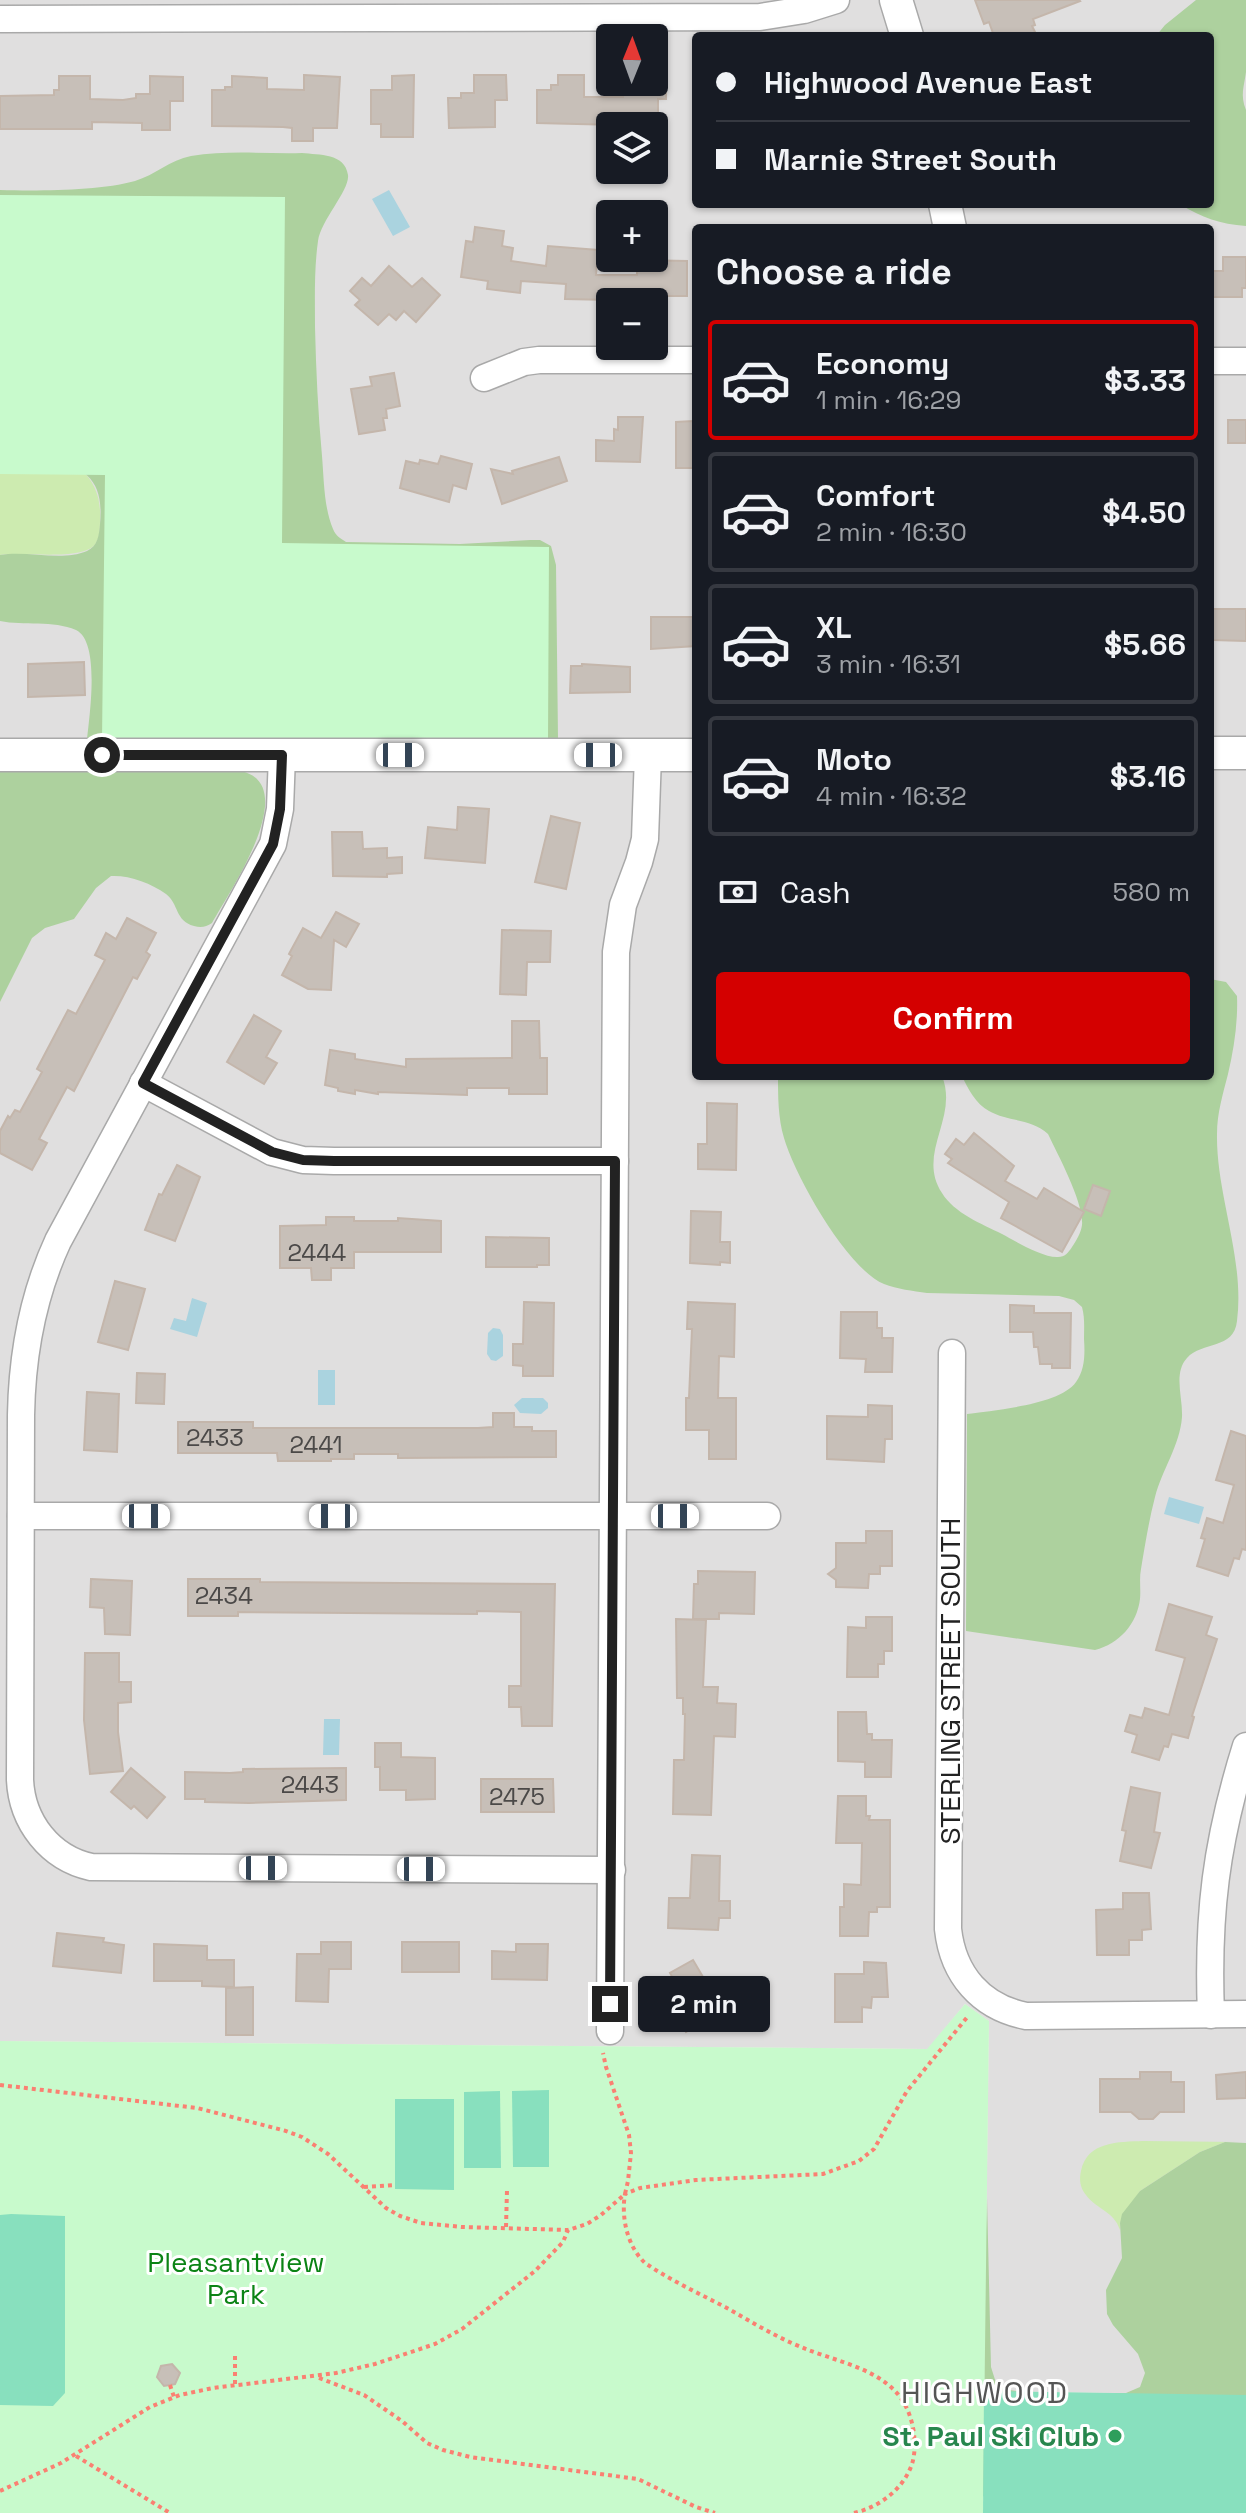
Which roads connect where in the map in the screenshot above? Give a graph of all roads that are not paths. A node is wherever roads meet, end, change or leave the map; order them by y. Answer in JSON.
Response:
{"nodes":[{"id":1,"x":836,"y":0,"type":"edge"},
{"id":2,"x":896,"y":0,"type":"edge"},
{"id":3,"x":552,"y":9,"type":"edge"},
{"id":4,"x":0,"y":19,"type":"edge"},
{"id":5,"x":906,"y":32,"type":"edge"},
{"id":6,"x":692,"y":360,"type":"edge"},
{"id":7,"x":1214,"y":361,"type":"edge"},
{"id":8,"x":1246,"y":361,"type":"edge"},
{"id":9,"x":484,"y":378,"type":"dead end"},
{"id":10,"x":1214,"y":753,"type":"edge"},
{"id":11,"x":1246,"y":753,"type":"edge"},
{"id":12,"x":0,"y":755,"type":"edge"},
{"id":13,"x":282,"y":755,"type":"junction"},
{"id":14,"x":648,"y":755,"type":"junction"},
{"id":15,"x":692,"y":755,"type":"edge"},
{"id":16,"x":143,"y":1083,"type":"junction"},
{"id":17,"x":615,"y":1161,"type":"junction"},
{"id":18,"x":952,"y":1353,"type":"dead end"},
{"id":19,"x":614,"y":1515,"type":"junction"},
{"id":20,"x":21,"y":1516,"type":"junction"},
{"id":21,"x":767,"y":1516,"type":"dead end"},
{"id":22,"x":1246,"y":1746,"type":"edge"},
{"id":23,"x":612,"y":1870,"type":"junction"},
{"id":24,"x":1246,"y":2014,"type":"edge"},
{"id":25,"x":1211,"y":2015,"type":"junction"},
{"id":26,"x":610,"y":2031,"type":"road end"}],
"edges":[{"from":1,"to":3,"type":"street"},
{"from":2,"to":5,"type":"street"},
{"from":3,"to":4,"type":"street"},
{"from":6,"to":9,"type":"street"},
{"from":7,"to":8,"type":"street"},
{"from":10,"to":11,"type":"street"},
{"from":12,"to":13,"type":"street"},
{"from":13,"to":14,"type":"street"},
{"from":13,"to":16,"type":"street"},
{"from":14,"to":15,"type":"street"},
{"from":14,"to":17,"type":"street"},
{"from":16,"to":17,"type":"street"},
{"from":16,"to":20,"type":"street"},
{"from":17,"to":19,"type":"street"},
{"from":18,"to":25,"type":"street","name":"STERLING STREET SOUTH"},
{"from":19,"to":20,"type":"street"},
{"from":19,"to":21,"type":"street"},
{"from":19,"to":23,"type":"street"},
{"from":20,"to":23,"type":"street"},
{"from":22,"to":25,"type":"street"},
{"from":23,"to":26,"type":"street"},
{"from":24,"to":25,"type":"street"}]}
